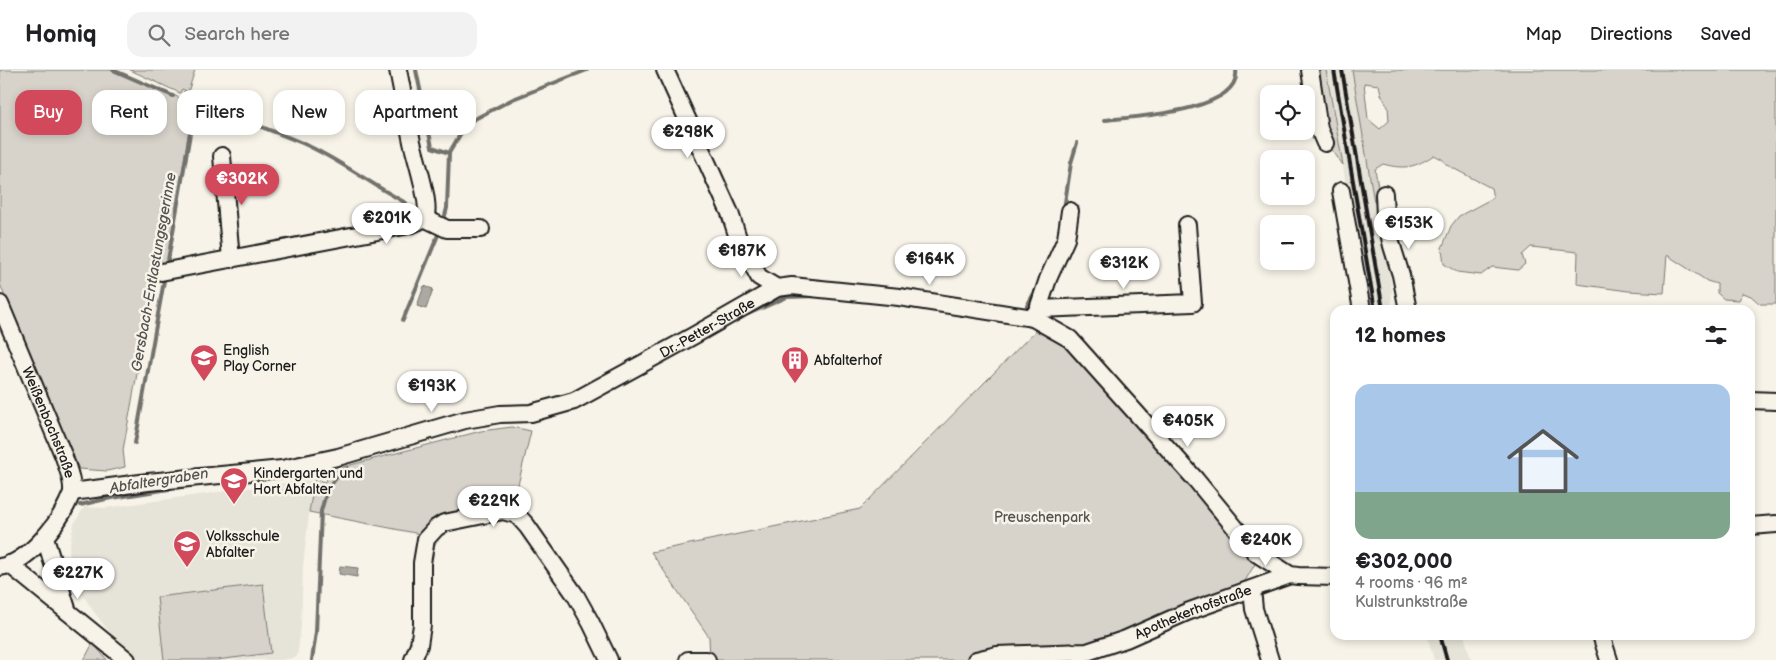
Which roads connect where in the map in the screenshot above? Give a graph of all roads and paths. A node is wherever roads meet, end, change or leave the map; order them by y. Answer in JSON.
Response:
{"nodes":[{"id":1,"x":398,"y":70,"type":"edge"},
{"id":2,"x":665,"y":70,"type":"edge"},
{"id":3,"x":1310,"y":70,"type":"edge"},
{"id":4,"x":1325,"y":143,"type":"dead end"},
{"id":5,"x":222,"y":156,"type":"dead end"},
{"id":6,"x":1342,"y":192,"type":"dead end"},
{"id":7,"x":1384,"y":194,"type":"dead end"},
{"id":8,"x":1070,"y":211,"type":"dead end"},
{"id":9,"x":433,"y":223,"type":"junction"},
{"id":10,"x":1187,"y":225,"type":"dead end"},
{"id":11,"x":481,"y":229,"type":"dead end"},
{"id":12,"x":231,"y":259,"type":"junction"},
{"id":13,"x":166,"y":271,"type":"dead end"},
{"id":14,"x":777,"y":288,"type":"junction"},
{"id":15,"x":0,"y":304,"type":"edge"},
{"id":16,"x":1361,"y":305,"type":"edge"},
{"id":17,"x":1407,"y":305,"type":"edge"},
{"id":18,"x":1036,"y":314,"type":"junction"},
{"id":19,"x":1755,"y":400,"type":"edge"},
{"id":20,"x":1776,"y":401,"type":"edge"},
{"id":21,"x":72,"y":492,"type":"junction"},
{"id":22,"x":1776,"y":524,"type":"edge"},
{"id":23,"x":1755,"y":526,"type":"edge"},
{"id":24,"x":45,"y":538,"type":"junction"},
{"id":25,"x":1256,"y":552,"type":"junction"},
{"id":26,"x":5,"y":566,"type":"edge"},
{"id":27,"x":1290,"y":575,"type":"junction"},
{"id":28,"x":1330,"y":577,"type":"edge"},
{"id":29,"x":1252,"y":589,"type":"junction"},
{"id":30,"x":68,"y":613,"type":"junction"},
{"id":31,"x":1603,"y":640,"type":"edge"},
{"id":32,"x":127,"y":660,"type":"edge"},
{"id":33,"x":414,"y":660,"type":"edge"},
{"id":34,"x":609,"y":660,"type":"edge"},
{"id":35,"x":688,"y":660,"type":"edge"},
{"id":36,"x":707,"y":660,"type":"edge"},
{"id":37,"x":976,"y":660,"type":"edge"},
{"id":38,"x":1270,"y":660,"type":"edge"},
{"id":39,"x":1609,"y":660,"type":"edge"}],
"edges":[{"from":1,"to":9,"type":"street"},
{"from":2,"to":14,"type":"street"},
{"from":3,"to":4,"type":"street"},
{"from":5,"to":12,"type":"street"},
{"from":6,"to":16,"type":"street"},
{"from":7,"to":17,"type":"street"},
{"from":8,"to":18,"type":"street"},
{"from":9,"to":11,"type":"street"},
{"from":9,"to":12,"type":"street"},
{"from":10,"to":18,"type":"street"},
{"from":12,"to":13,"type":"street"},
{"from":14,"to":18,"type":"street","name":"Dr.-Petter-Straße"},
{"from":14,"to":21,"type":"street","name":"Dr.-Petter-Straße"},
{"from":15,"to":21,"type":"street","name":"Weißenbachstraße"},
{"from":18,"to":25,"type":"street","name":"Dr.-Petter-Straße"},
{"from":19,"to":20,"type":"street"},
{"from":21,"to":24,"type":"street","name":"Weißenbachstraße"},
{"from":22,"to":23,"type":"street"},
{"from":24,"to":26,"type":"street","name":"Weißenbachstraße"},
{"from":24,"to":30,"type":"street"},
{"from":25,"to":27,"type":"street","name":"Dr.-Petter-Straße"},
{"from":25,"to":29,"type":"street"},
{"from":26,"to":30,"type":"street"},
{"from":27,"to":28,"type":"street"},
{"from":27,"to":29,"type":"street","name":"Apothekerhofstraße"},
{"from":29,"to":37,"type":"street","name":"Apothekerhofstraße"},
{"from":29,"to":38,"type":"street"},
{"from":30,"to":32,"type":"street"},
{"from":31,"to":39,"type":"street"},
{"from":33,"to":34,"type":"street"},
{"from":35,"to":36,"type":"street"}]}
